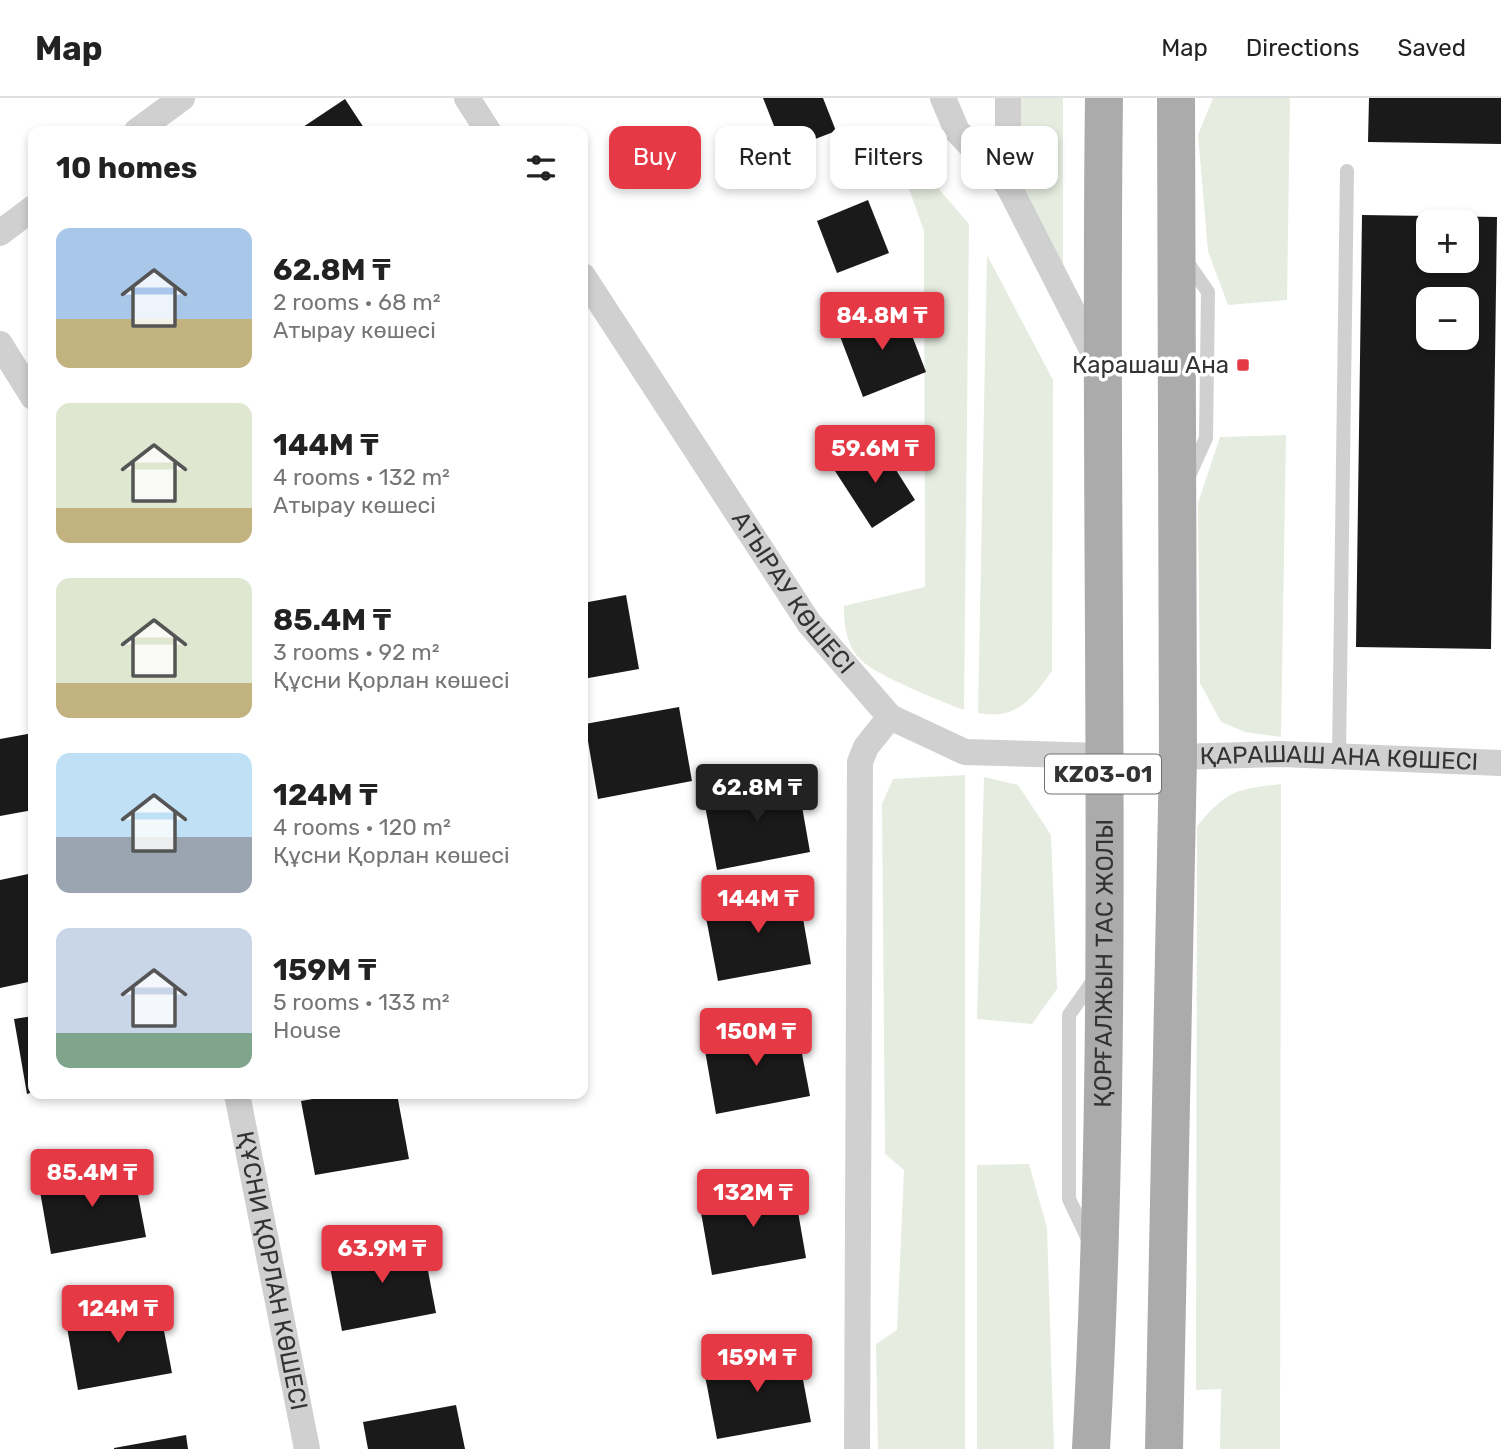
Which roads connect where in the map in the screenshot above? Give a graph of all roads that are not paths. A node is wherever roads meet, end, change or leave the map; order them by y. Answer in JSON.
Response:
{"nodes":[{"id":1,"x":182,"y":98,"type":"edge"},
{"id":2,"x":467,"y":98,"type":"edge"},
{"id":3,"x":943,"y":98,"type":"edge"},
{"id":4,"x":1009,"y":98,"type":"edge"},
{"id":5,"x":1104,"y":98,"type":"edge"},
{"id":6,"x":1176,"y":99,"type":"edge"},
{"id":7,"x":145,"y":126,"type":"edge"},
{"id":8,"x":485,"y":126,"type":"edge"},
{"id":9,"x":1009,"y":126,"type":"edge"},
{"id":10,"x":961,"y":136,"type":"edge"},
{"id":11,"x":1348,"y":171,"type":"dead end"},
{"id":12,"x":1010,"y":189,"type":"edge"},
{"id":13,"x":28,"y":212,"type":"edge"},
{"id":14,"x":0,"y":233,"type":"edge"},
{"id":15,"x":588,"y":284,"type":"edge"},
{"id":16,"x":0,"y":344,"type":"edge"},
{"id":17,"x":1100,"y":366,"type":"junction"},
{"id":18,"x":28,"y":389,"type":"edge"},
{"id":19,"x":890,"y":717,"type":"junction"},
{"id":20,"x":1339,"y":755,"type":"junction"},
{"id":21,"x":1103,"y":756,"type":"junction"},
{"id":22,"x":1178,"y":757,"type":"junction"},
{"id":23,"x":1501,"y":763,"type":"edge"},
{"id":24,"x":238,"y":1099,"type":"edge"},
{"id":25,"x":306,"y":1449,"type":"edge"},
{"id":26,"x":857,"y":1449,"type":"edge"},
{"id":27,"x":1091,"y":1449,"type":"edge"},
{"id":28,"x":1164,"y":1449,"type":"edge"}],
"edges":[{"from":1,"to":7,"type":"street"},
{"from":2,"to":8,"type":"street"},
{"from":3,"to":10,"type":"street"},
{"from":4,"to":9,"type":"street"},
{"from":5,"to":17,"type":"main road","name":"ҚОРҒАЛЖЫН ТАС ЖОЛЫ","number":"KZ03-01"},
{"from":6,"to":22,"type":"main road","number":"KZ03-01"},
{"from":11,"to":20,"type":"lane"},
{"from":12,"to":17,"type":"street"},
{"from":13,"to":14,"type":"street"},
{"from":15,"to":19,"type":"street","name":"АТЫРАУ КӨШЕСІ"},
{"from":16,"to":18,"type":"street"},
{"from":17,"to":21,"type":"main road","name":"ҚОРҒАЛЖЫН ТАС ЖОЛЫ","number":"KZ03-01"},
{"from":19,"to":21,"type":"street","name":"АТЫРАУ КӨШЕСІ"},
{"from":19,"to":26,"type":"street"},
{"from":20,"to":22,"type":"street","name":"ҚАРАШАШ АНА КӨШЕСІ"},
{"from":20,"to":23,"type":"street","name":"ҚАРАШАШ АНА КӨШЕСІ"},
{"from":21,"to":27,"type":"main road","name":"ҚОРҒАЛЖЫН ТАС ЖОЛЫ","number":"KZ03-01"},
{"from":22,"to":28,"type":"main road","number":"KZ03-01"},
{"from":24,"to":25,"type":"street","name":"ҚҰСНИ ҚОРЛАН КӨШЕСІ"}]}
